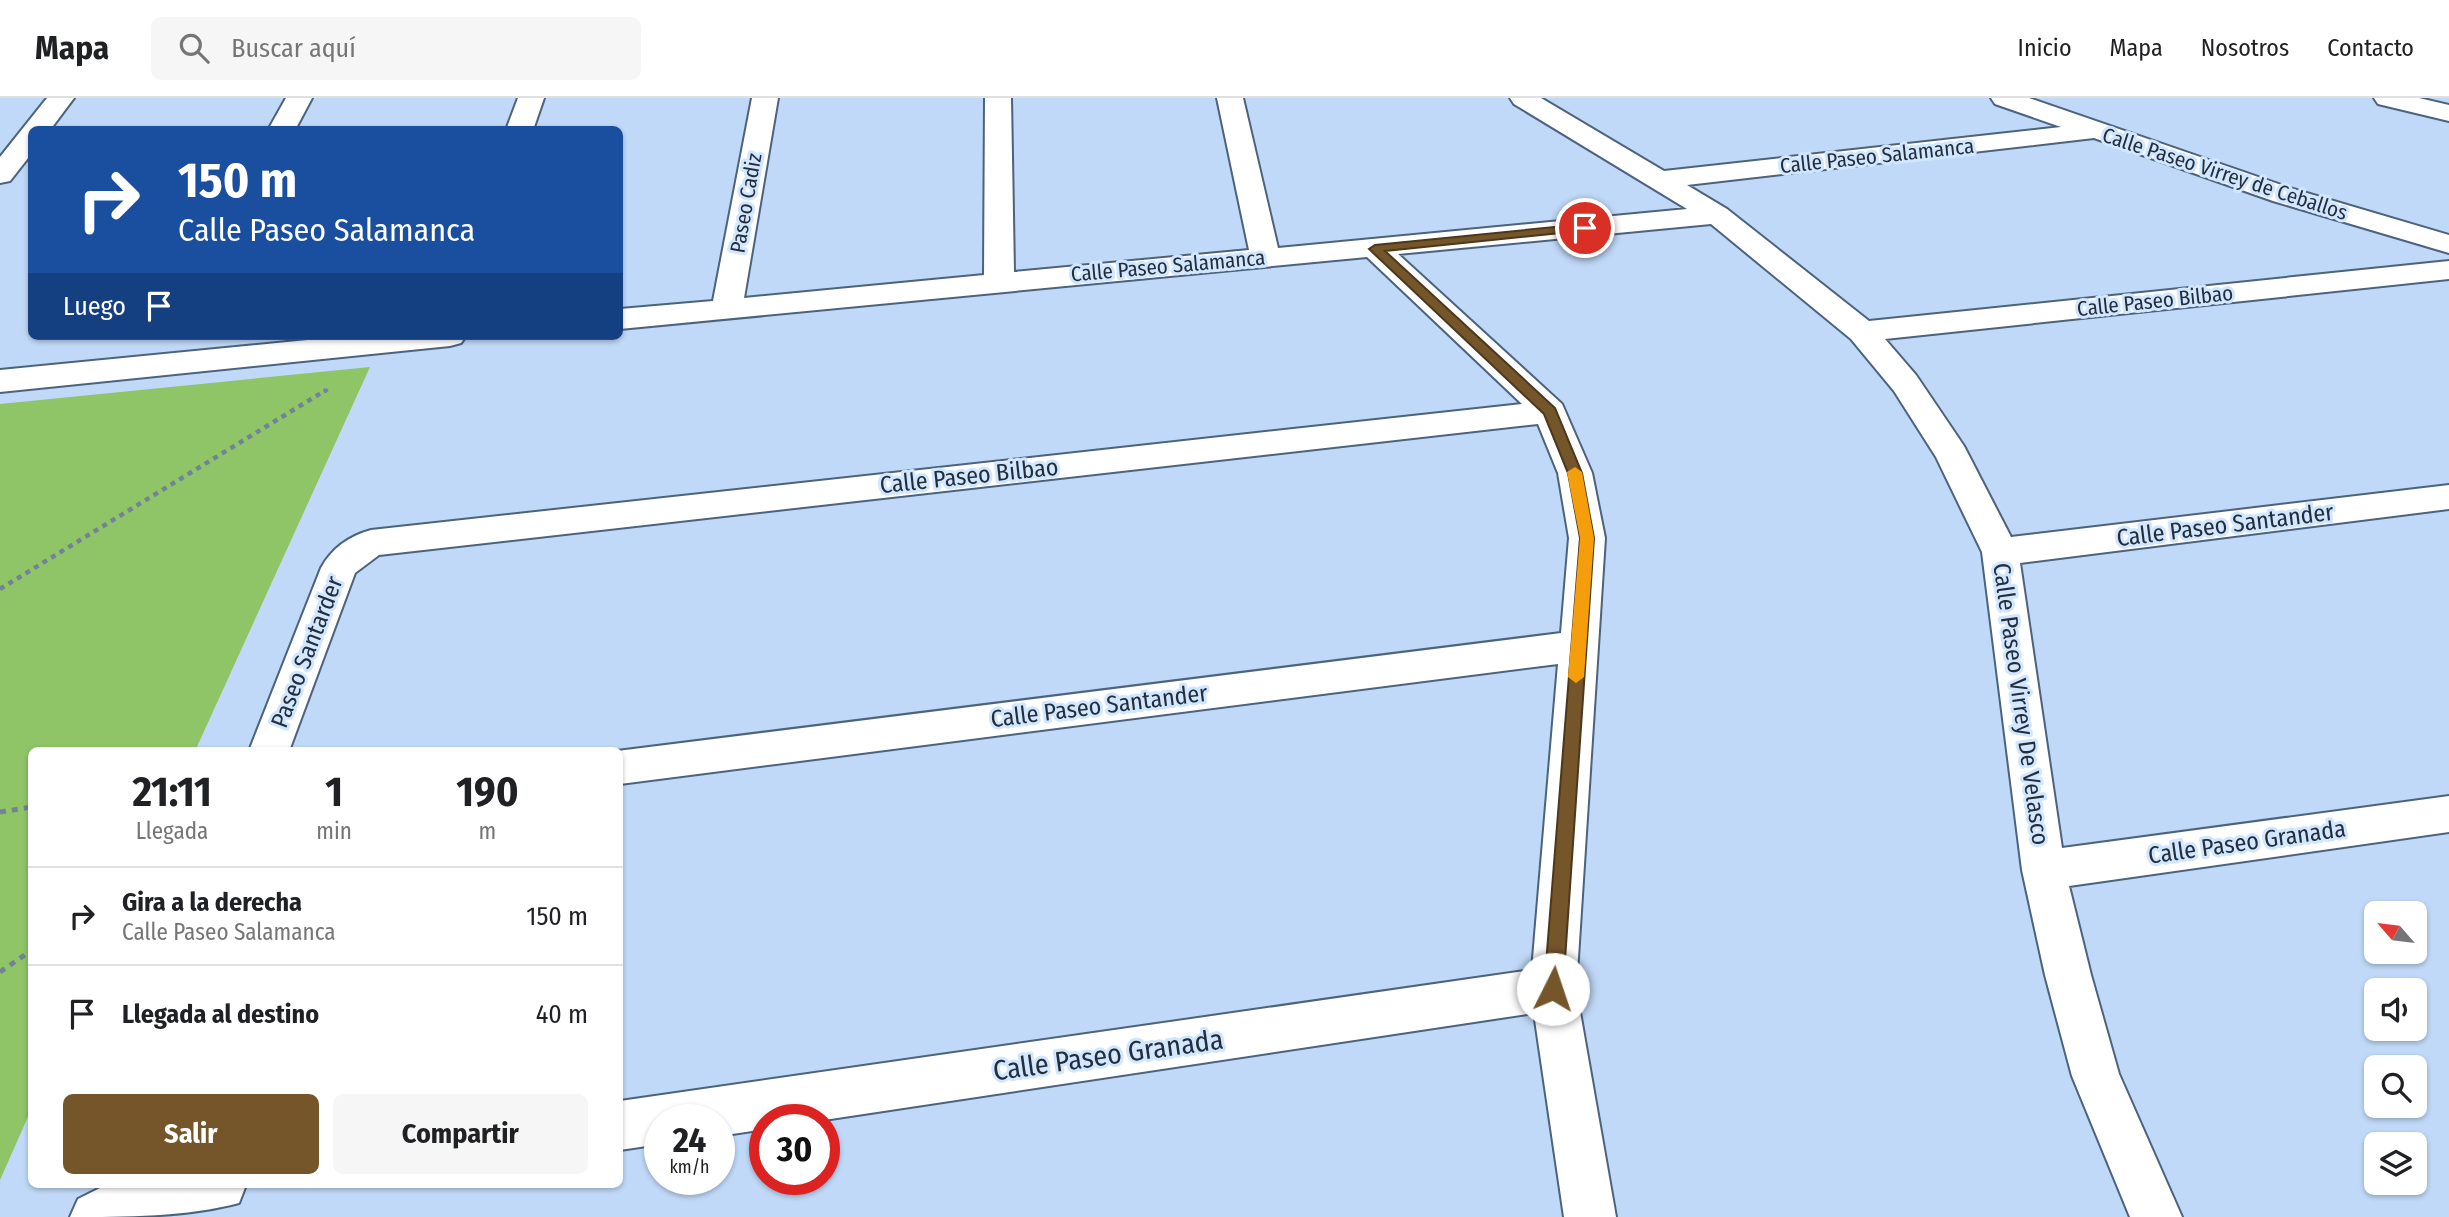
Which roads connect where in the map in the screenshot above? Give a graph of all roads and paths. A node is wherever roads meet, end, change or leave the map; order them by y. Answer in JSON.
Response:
{"nodes":[{"id":1,"x":61,"y":98,"type":"edge"},
{"id":2,"x":299,"y":98,"type":"edge"},
{"id":3,"x":531,"y":98,"type":"edge"},
{"id":4,"x":765,"y":98,"type":"edge"},
{"id":5,"x":998,"y":98,"type":"edge"},
{"id":6,"x":1230,"y":98,"type":"edge"},
{"id":7,"x":1523,"y":98,"type":"edge"},
{"id":8,"x":2004,"y":98,"type":"edge"},
{"id":9,"x":2387,"y":98,"type":"edge"},
{"id":10,"x":2449,"y":113,"type":"edge"},
{"id":11,"x":39,"y":126,"type":"edge"},
{"id":12,"x":283,"y":126,"type":"edge"},
{"id":13,"x":520,"y":126,"type":"edge"},
{"id":14,"x":2094,"y":132,"type":"junction"},
{"id":15,"x":28,"y":140,"type":"edge"},
{"id":16,"x":0,"y":175,"type":"edge"},
{"id":17,"x":1660,"y":180,"type":"junction"},
{"id":18,"x":1717,"y":215,"type":"junction"},
{"id":19,"x":2449,"y":244,"type":"edge"},
{"id":20,"x":1375,"y":249,"type":"junction"},
{"id":21,"x":1265,"y":257,"type":"junction"},
{"id":22,"x":2449,"y":270,"type":"edge"},
{"id":23,"x":999,"y":282,"type":"junction"},
{"id":24,"x":727,"y":308,"type":"junction"},
{"id":25,"x":623,"y":319,"type":"edge"},
{"id":26,"x":1862,"y":332,"type":"junction"},
{"id":27,"x":157,"y":340,"type":"edge"},
{"id":28,"x":407,"y":340,"type":"edge"},
{"id":29,"x":140,"y":368,"type":"junction"},
{"id":30,"x":0,"y":381,"type":"edge"},
{"id":31,"x":334,"y":385,"type":"dead end"},
{"id":32,"x":1550,"y":412,"type":"junction"},
{"id":33,"x":2449,"y":497,"type":"edge"},
{"id":34,"x":388,"y":540,"type":"joint"},
{"id":35,"x":2000,"y":552,"type":"junction"},
{"id":36,"x":0,"y":589,"type":"edge"},
{"id":37,"x":1579,"y":646,"type":"junction"},
{"id":38,"x":271,"y":747,"type":"edge"},
{"id":39,"x":623,"y":767,"type":"edge"},
{"id":40,"x":28,"y":808,"type":"edge"},
{"id":41,"x":0,"y":812,"type":"edge"},
{"id":42,"x":2449,"y":814,"type":"edge"},
{"id":43,"x":2044,"y":870,"type":"junction"},
{"id":44,"x":28,"y":953,"type":"edge"},
{"id":45,"x":0,"y":972,"type":"edge"},
{"id":46,"x":1553,"y":989,"type":"junction"},
{"id":47,"x":735,"y":1109,"type":"edge"},
{"id":48,"x":644,"y":1122,"type":"edge"},
{"id":49,"x":623,"y":1126,"type":"edge"},
{"id":50,"x":200,"y":1188,"type":"edge"},
{"id":51,"x":96,"y":1217,"type":"edge"},
{"id":52,"x":1590,"y":1217,"type":"edge"},
{"id":53,"x":2156,"y":1217,"type":"edge"}],
"edges":[{"from":1,"to":11,"type":"street"},
{"from":2,"to":12,"type":"street"},
{"from":3,"to":13,"type":"street"},
{"from":4,"to":24,"type":"street","name":"Paseo Cadiz"},
{"from":5,"to":23,"type":"street"},
{"from":6,"to":21,"type":"street"},
{"from":7,"to":17,"type":"street","name":"Calle Paseo Virrey De Velasco"},
{"from":8,"to":14,"type":"street","name":"Calle Paseo Virrey de Ceballos"},
{"from":9,"to":10,"type":"street"},
{"from":14,"to":17,"type":"street","name":"Calle Paseo Salamanca"},
{"from":14,"to":19,"type":"street","name":"Calle Paseo Virrey de Ceballos"},
{"from":15,"to":16,"type":"street"},
{"from":17,"to":18,"type":"street","name":"Calle Paseo Virrey De Velasco"},
{"from":18,"to":20,"type":"street","name":"Calle Paseo Salamanca"},
{"from":18,"to":26,"type":"street","name":"Calle Paseo Virrey De Velasco"},
{"from":20,"to":21,"type":"street","name":"Calle Paseo Salamanca"},
{"from":20,"to":32,"type":"street"},
{"from":21,"to":23,"type":"street","name":"Calle Paseo Salamanca"},
{"from":22,"to":26,"type":"street","name":"Calle Paseo Bilbao"},
{"from":23,"to":24,"type":"street","name":"Calle Paseo Salamanca"},
{"from":24,"to":25,"type":"street","name":"Calle Paseo Salamanca"},
{"from":26,"to":35,"type":"street","name":"Calle Paseo Virrey De Velasco"},
{"from":27,"to":29,"type":"street"},
{"from":28,"to":29,"type":"street"},
{"from":29,"to":30,"type":"street"},
{"from":31,"to":36,"type":"path"},
{"from":32,"to":34,"type":"street","name":"Calle Paseo Bilbao"},
{"from":32,"to":37,"type":"street"},
{"from":33,"to":35,"type":"street","name":"Calle Paseo Santander"},
{"from":34,"to":38,"type":"street","name":"Paseo Santarder"},
{"from":35,"to":43,"type":"street","name":"Calle Paseo Virrey De Velasco"},
{"from":37,"to":39,"type":"street","name":"Calle Paseo Santander"},
{"from":37,"to":46,"type":"street"},
{"from":40,"to":41,"type":"path"},
{"from":42,"to":43,"type":"street","name":"Calle Paseo Granada"},
{"from":43,"to":53,"type":"street","name":"Calle Paseo Virrey De Velasco"},
{"from":44,"to":45,"type":"path"},
{"from":46,"to":47,"type":"street","name":"Calle Paseo Granada"},
{"from":46,"to":52,"type":"street"},
{"from":48,"to":49,"type":"street","name":"Calle Paseo Granada"},
{"from":50,"to":51,"type":"street"}]}
